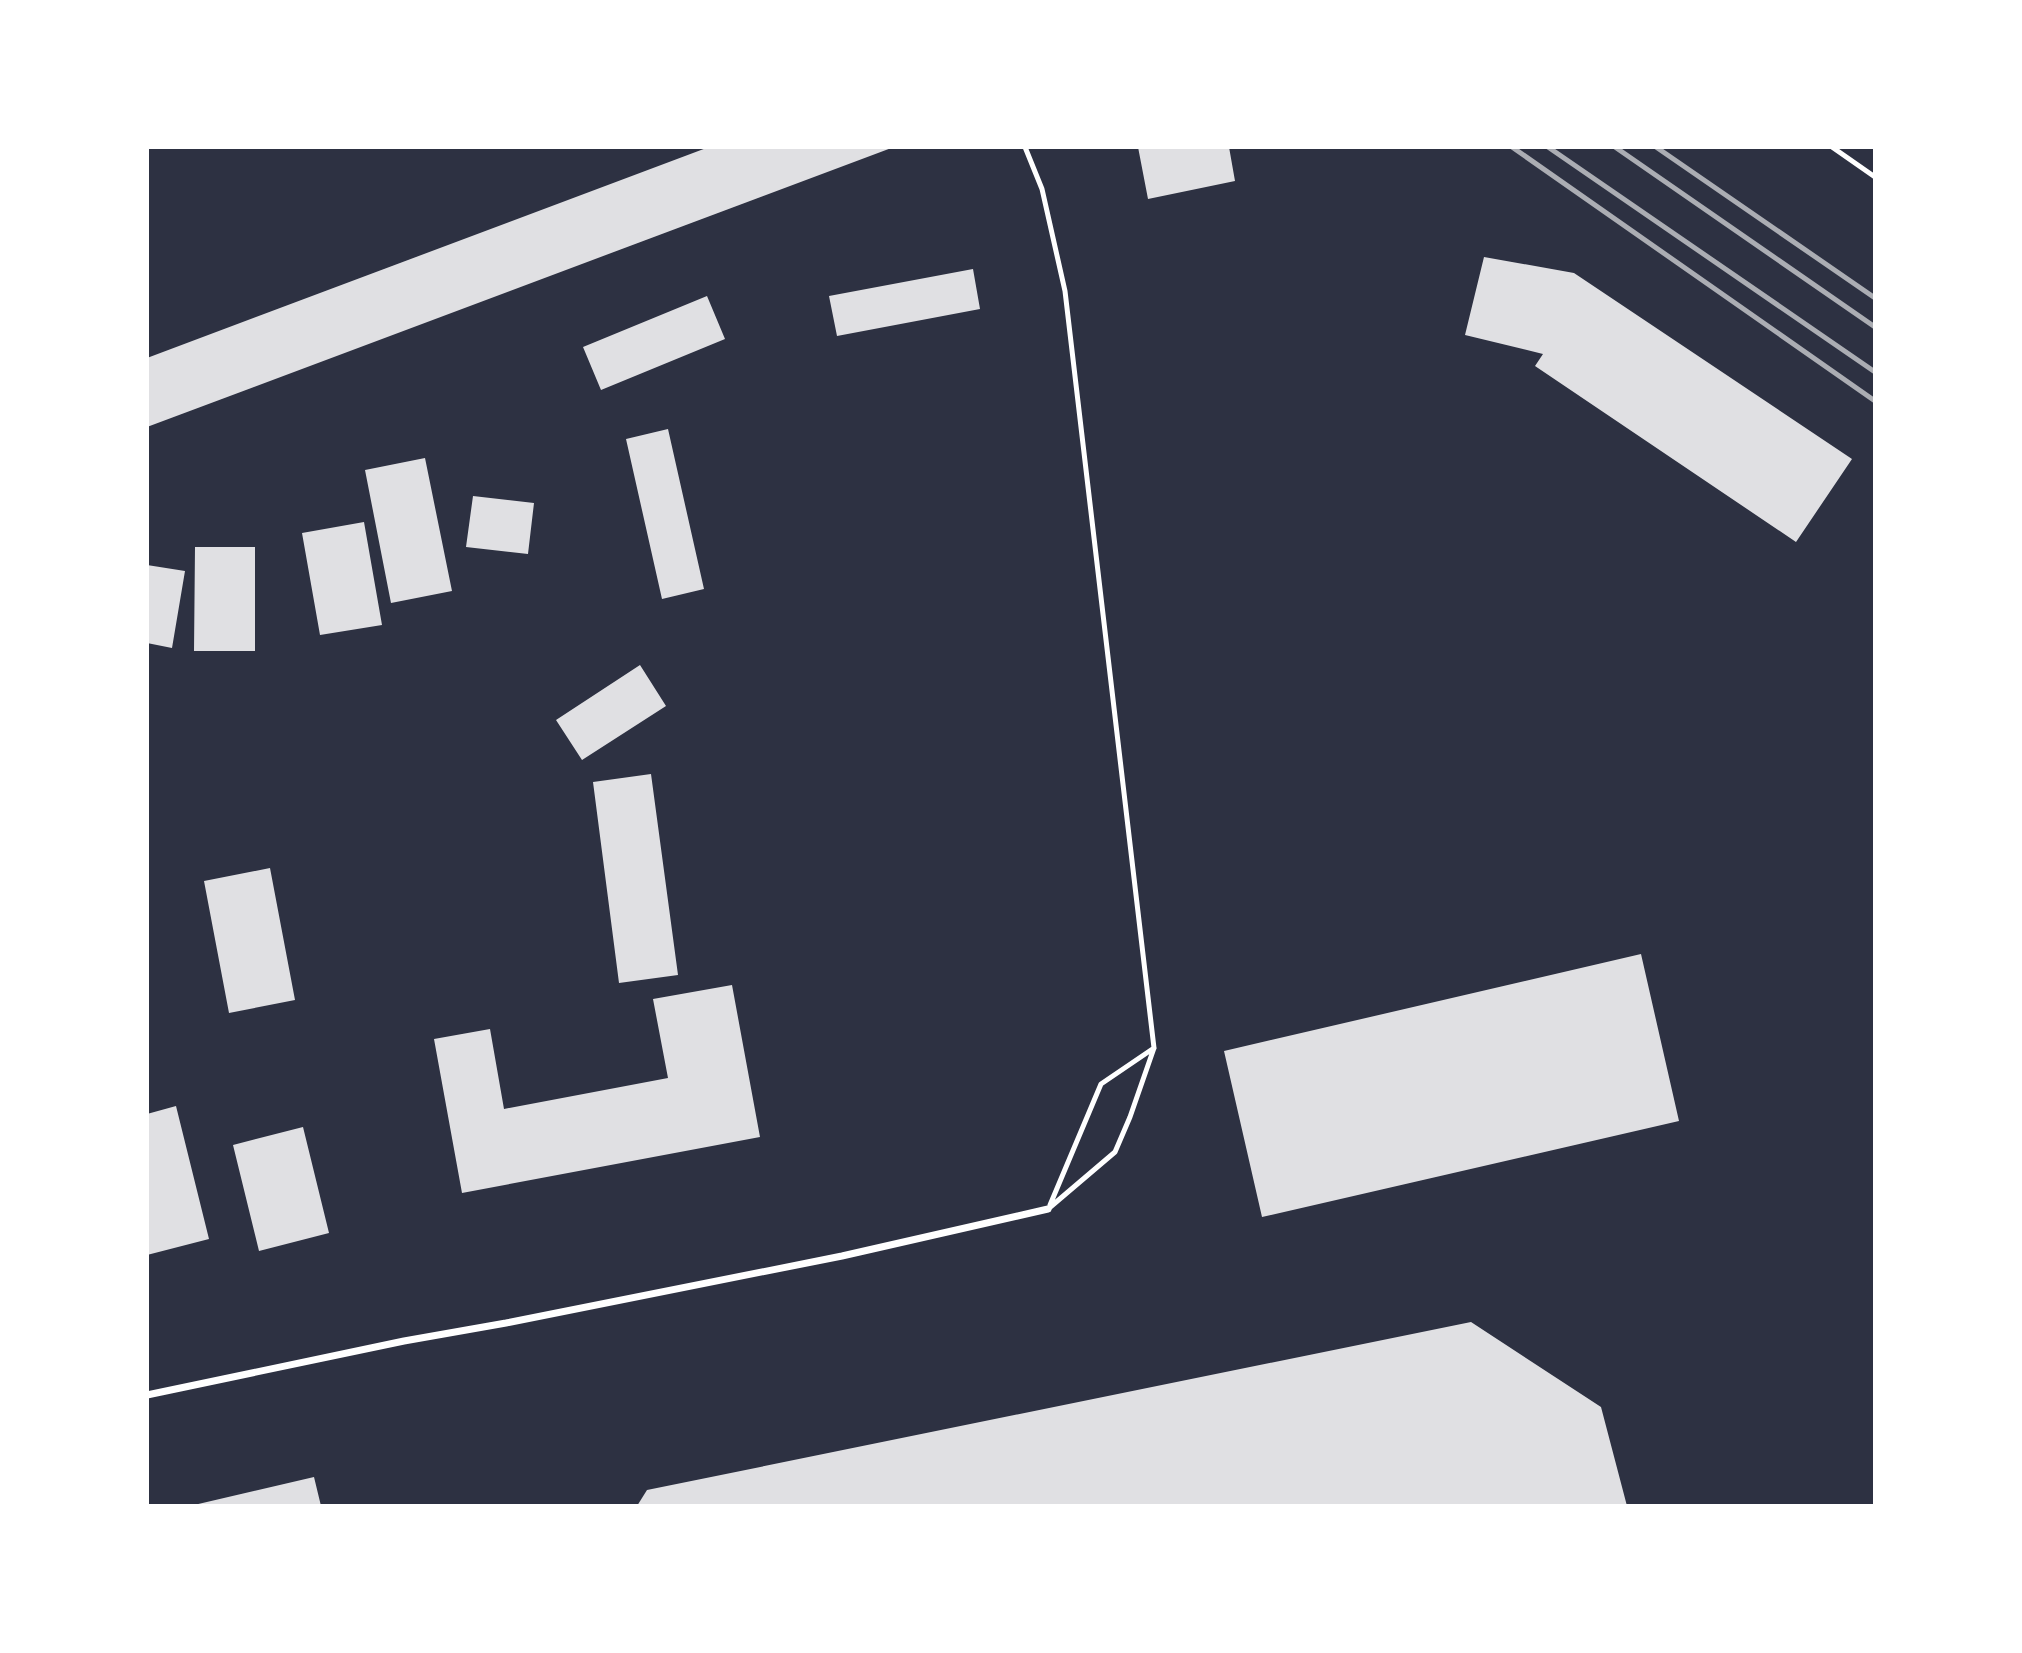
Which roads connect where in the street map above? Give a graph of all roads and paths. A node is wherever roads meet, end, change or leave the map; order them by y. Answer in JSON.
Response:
{"nodes":[{"id":1,"x":1025,"y":147,"type":"edge"},
{"id":2,"x":1832,"y":147,"type":"edge"},
{"id":3,"x":1875,"y":177,"type":"edge"},
{"id":4,"x":1154,"y":1048,"type":"junction"},
{"id":5,"x":1048,"y":1209,"type":"junction"},
{"id":6,"x":147,"y":1395,"type":"edge"}],
"edges":[{"from":1,"to":4,"type":"lane"},
{"from":2,"to":3,"type":"lane"},
{"from":4,"to":5,"type":"lane"},
{"from":4,"to":5,"type":"lane"},
{"from":5,"to":6,"type":"street"}]}
